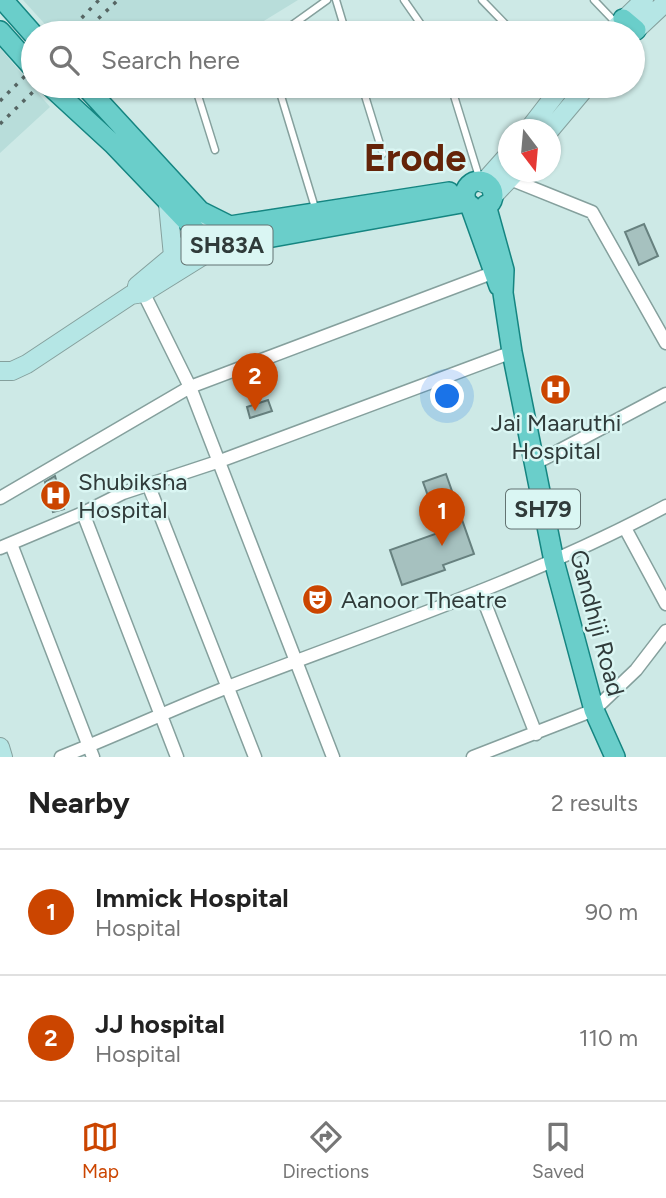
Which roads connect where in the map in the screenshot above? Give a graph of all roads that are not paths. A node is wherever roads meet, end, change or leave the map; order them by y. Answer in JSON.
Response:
{"nodes":[{"id":1,"x":3,"y":0,"type":"edge"},
{"id":2,"x":327,"y":0,"type":"edge"},
{"id":3,"x":336,"y":0,"type":"edge"},
{"id":4,"x":404,"y":0,"type":"edge"},
{"id":5,"x":482,"y":0,"type":"edge"},
{"id":6,"x":594,"y":0,"type":"edge"},
{"id":7,"x":644,"y":0,"type":"edge"},
{"id":8,"x":666,"y":2,"type":"edge"},
{"id":9,"x":22,"y":21,"type":"edge"},
{"id":10,"x":298,"y":21,"type":"edge"},
{"id":11,"x":342,"y":21,"type":"edge"},
{"id":12,"x":419,"y":21,"type":"edge"},
{"id":13,"x":502,"y":21,"type":"edge"},
{"id":14,"x":616,"y":21,"type":"edge"},
{"id":15,"x":629,"y":21,"type":"edge"},
{"id":16,"x":635,"y":21,"type":"edge"},
{"id":17,"x":0,"y":31,"type":"edge"},
{"id":18,"x":21,"y":55,"type":"edge"},
{"id":19,"x":63,"y":98,"type":"edge"},
{"id":20,"x":96,"y":98,"type":"edge"},
{"id":21,"x":199,"y":98,"type":"edge"},
{"id":22,"x":282,"y":98,"type":"edge"},
{"id":23,"x":366,"y":98,"type":"edge"},
{"id":24,"x":453,"y":98,"type":"edge"},
{"id":25,"x":553,"y":98,"type":"edge"},
{"id":26,"x":577,"y":98,"type":"edge"},
{"id":27,"x":536,"y":119,"type":"edge"},
{"id":28,"x":560,"y":119,"type":"edge"},
{"id":29,"x":215,"y":150,"type":"dead end"},
{"id":30,"x":383,"y":154,"type":"dead end"},
{"id":31,"x":498,"y":169,"type":"edge"},
{"id":32,"x":500,"y":182,"type":"edge"},
{"id":33,"x":528,"y":182,"type":"edge"},
{"id":34,"x":478,"y":194,"type":"junction"},
{"id":35,"x":168,"y":204,"type":"junction"},
{"id":36,"x":317,"y":214,"type":"junction"},
{"id":37,"x":210,"y":217,"type":"junction"},
{"id":38,"x":230,"y":226,"type":"junction"},
{"id":39,"x":199,"y":234,"type":"junction"},
{"id":40,"x":217,"y":247,"type":"junction"},
{"id":41,"x":173,"y":256,"type":"junction"},
{"id":42,"x":492,"y":273,"type":"junction"},
{"id":43,"x":138,"y":291,"type":"junction"},
{"id":44,"x":503,"y":293,"type":"junction"},
{"id":45,"x":666,"y":343,"type":"edge"},
{"id":46,"x":512,"y":352,"type":"junction"},
{"id":47,"x":0,"y":371,"type":"edge"},
{"id":48,"x":190,"y":387,"type":"junction"},
{"id":49,"x":666,"y":394,"type":"edge"},
{"id":50,"x":220,"y":461,"type":"junction"},
{"id":51,"x":534,"y":464,"type":"junction"},
{"id":52,"x":148,"y":484,"type":"junction"},
{"id":53,"x":0,"y":498,"type":"edge"},
{"id":54,"x":666,"y":506,"type":"edge"},
{"id":55,"x":83,"y":513,"type":"junction"},
{"id":56,"x":625,"y":528,"type":"junction"},
{"id":57,"x":6,"y":546,"type":"edge"},
{"id":58,"x":554,"y":561,"type":"junction"},
{"id":59,"x":480,"y":591,"type":"junction"},
{"id":60,"x":666,"y":604,"type":"edge"},
{"id":61,"x":666,"y":631,"type":"edge"},
{"id":62,"x":297,"y":663,"type":"junction"},
{"id":63,"x":228,"y":688,"type":"junction"},
{"id":64,"x":596,"y":716,"type":"junction"},
{"id":65,"x":162,"y":717,"type":"junction"},
{"id":66,"x":536,"y":733,"type":"junction"},
{"id":67,"x":0,"y":747,"type":"edge"},
{"id":68,"x":91,"y":752,"type":"edge"},
{"id":69,"x":496,"y":752,"type":"edge"},
{"id":70,"x":3,"y":757,"type":"edge"},
{"id":71,"x":61,"y":757,"type":"edge"},
{"id":72,"x":177,"y":757,"type":"edge"},
{"id":73,"x":255,"y":757,"type":"edge"},
{"id":74,"x":333,"y":757,"type":"edge"},
{"id":75,"x":473,"y":757,"type":"edge"},
{"id":76,"x":615,"y":757,"type":"edge"}],
"edges":[{"from":1,"to":9,"type":"main road"},
{"from":2,"to":10,"type":"lane"},
{"from":3,"to":11,"type":"lane"},
{"from":4,"to":12,"type":"lane"},
{"from":5,"to":13,"type":"lane"},
{"from":6,"to":14,"type":"lane"},
{"from":7,"to":15,"type":"street"},
{"from":8,"to":16,"type":"street"},
{"from":17,"to":18,"type":"main road"},
{"from":19,"to":35,"type":"main road","number":"SH83A"},
{"from":20,"to":37,"type":"main road","number":"SH83A"},
{"from":21,"to":29,"type":"lane"},
{"from":22,"to":36,"type":"lane"},
{"from":23,"to":30,"type":"lane"},
{"from":24,"to":34,"type":"lane"},
{"from":25,"to":27,"type":"street"},
{"from":26,"to":28,"type":"street"},
{"from":31,"to":34,"type":"street"},
{"from":32,"to":34,"type":"street"},
{"from":33,"to":45,"type":"street"},
{"from":34,"to":36,"type":"main road","number":"SH83A"},
{"from":34,"to":40,"type":"main road","number":"SH83A"},
{"from":34,"to":42,"type":"main road","name":"Gandhiji Road","number":"SH79"},
{"from":34,"to":44,"type":"main road","name":"Gandhiji Road","number":"SH79"},
{"from":35,"to":39,"type":"main road","number":"SH83A"},
{"from":35,"to":41,"type":"street"},
{"from":36,"to":38,"type":"main road","number":"SH83A"},
{"from":37,"to":38,"type":"main road","number":"SH83A"},
{"from":37,"to":39,"type":"street"},
{"from":38,"to":40,"type":"street"},
{"from":39,"to":40,"type":"main road","number":"SH83A"},
{"from":39,"to":41,"type":"street"},
{"from":40,"to":43,"type":"street"},
{"from":41,"to":43,"type":"street"},
{"from":42,"to":44,"type":"main road","name":"Gandhiji Road","number":"SH79"},
{"from":42,"to":48,"type":"street"},
{"from":43,"to":47,"type":"street"},
{"from":43,"to":48,"type":"street"},
{"from":44,"to":46,"type":"main road","name":"Gandhiji Road","number":"SH79"},
{"from":46,"to":50,"type":"street"},
{"from":46,"to":51,"type":"main road","name":"Gandhiji Road","number":"SH79"},
{"from":48,"to":50,"type":"street"},
{"from":48,"to":53,"type":"street"},
{"from":49,"to":51,"type":"street"},
{"from":50,"to":52,"type":"street"},
{"from":50,"to":62,"type":"street"},
{"from":51,"to":58,"type":"main road","name":"Gandhiji Road","number":"SH79"},
{"from":52,"to":55,"type":"street"},
{"from":52,"to":63,"type":"street"},
{"from":54,"to":56,"type":"street"},
{"from":55,"to":57,"type":"street"},
{"from":55,"to":65,"type":"street"},
{"from":56,"to":58,"type":"street"},
{"from":56,"to":60,"type":"street"},
{"from":57,"to":68,"type":"street"},
{"from":58,"to":59,"type":"street"},
{"from":58,"to":64,"type":"main road","name":"Gandhiji Road","number":"SH79"},
{"from":59,"to":62,"type":"street"},
{"from":59,"to":66,"type":"street"},
{"from":61,"to":64,"type":"street"},
{"from":62,"to":63,"type":"street"},
{"from":62,"to":74,"type":"street"},
{"from":63,"to":65,"type":"street"},
{"from":63,"to":73,"type":"street"},
{"from":64,"to":66,"type":"street"},
{"from":64,"to":76,"type":"main road","name":"Gandhiji Road","number":"SH79"},
{"from":65,"to":68,"type":"street"},
{"from":65,"to":72,"type":"street"},
{"from":66,"to":69,"type":"street"},
{"from":67,"to":70,"type":"street"},
{"from":68,"to":71,"type":"street"},
{"from":69,"to":75,"type":"street"}]}
